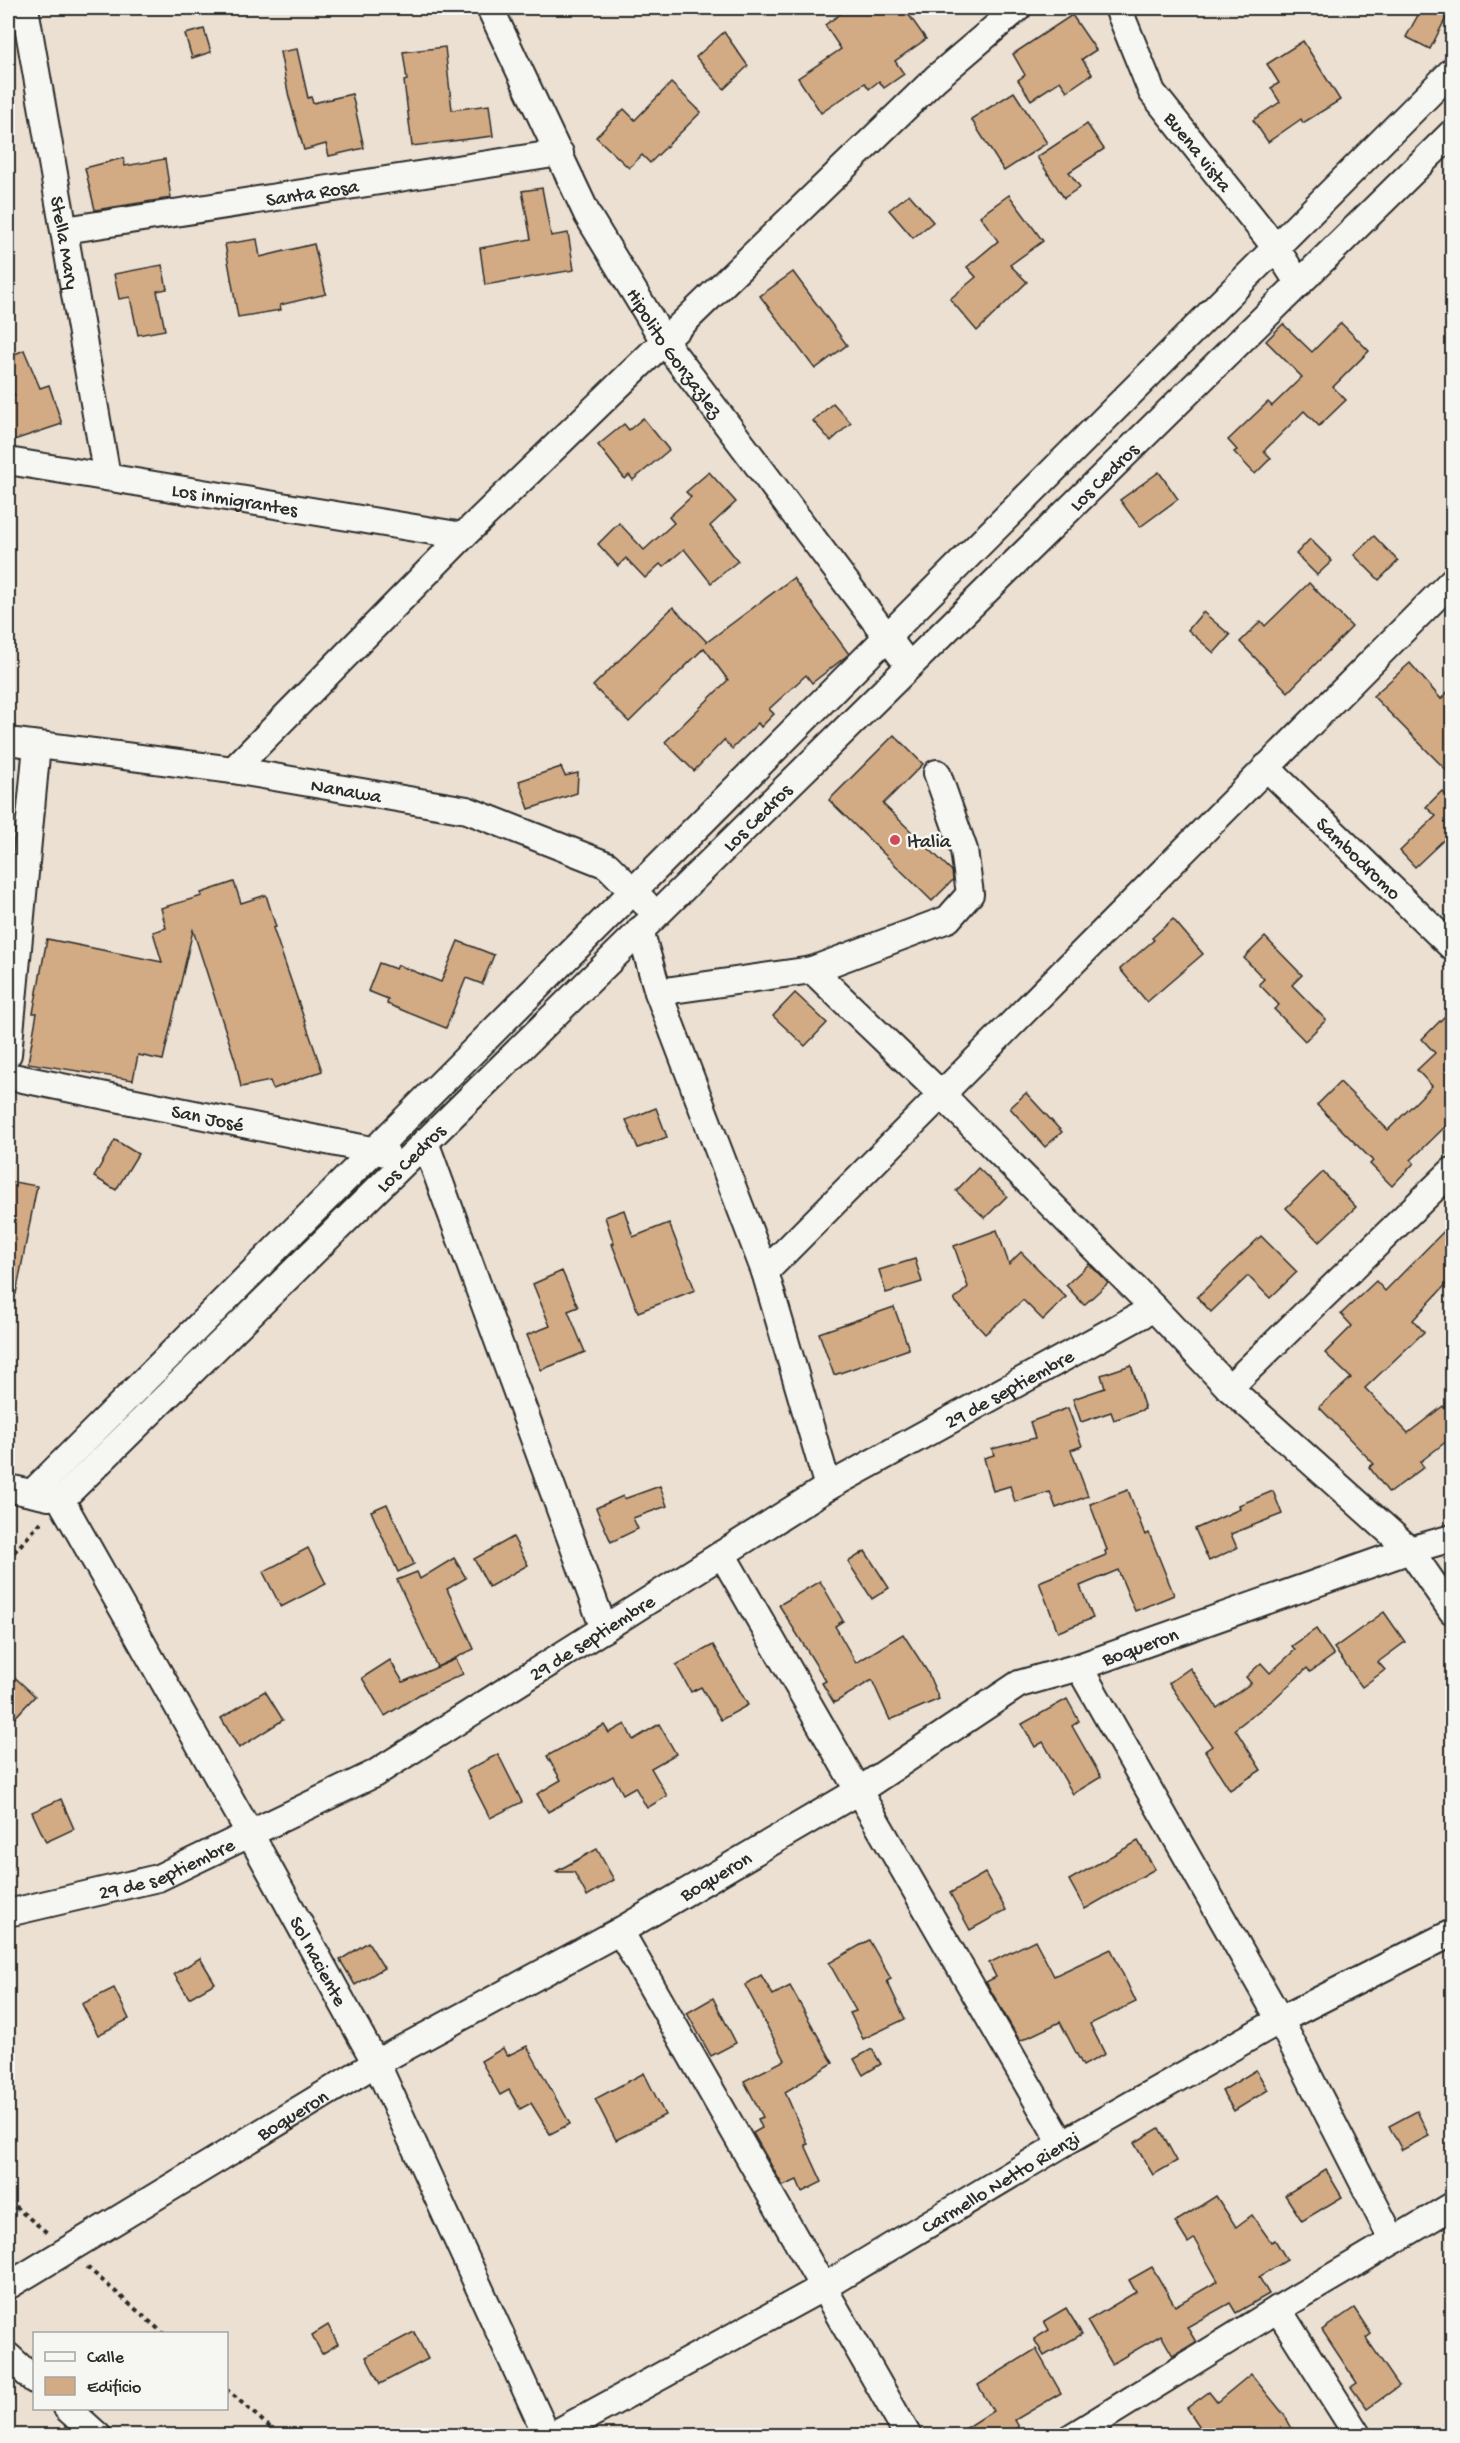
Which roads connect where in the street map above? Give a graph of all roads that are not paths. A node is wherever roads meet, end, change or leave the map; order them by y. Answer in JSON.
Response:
{"nodes":[{"id":1,"x":25,"y":8,"type":"edge"},
{"id":2,"x":490,"y":8,"type":"edge"},
{"id":3,"x":1018,"y":8,"type":"edge"},
{"id":4,"x":1118,"y":8,"type":"edge"},
{"id":5,"x":1452,"y":71,"type":"edge"},
{"id":6,"x":1452,"y":133,"type":"edge"},
{"id":7,"x":560,"y":153,"type":"junction"},
{"id":8,"x":65,"y":230,"type":"junction"},
{"id":9,"x":1276,"y":248,"type":"junction"},
{"id":10,"x":1299,"y":284,"type":"junction"},
{"id":11,"x":664,"y":341,"type":"junction"},
{"id":12,"x":8,"y":461,"type":"edge"},
{"id":13,"x":107,"y":477,"type":"junction"},
{"id":14,"x":463,"y":536,"type":"junction"},
{"id":15,"x":1452,"y":581,"type":"edge"},
{"id":16,"x":887,"y":637,"type":"junction"},
{"id":17,"x":909,"y":666,"type":"junction"},
{"id":18,"x":8,"y":741,"type":"edge"},
{"id":19,"x":37,"y":746,"type":"junction"},
{"id":20,"x":1266,"y":767,"type":"junction"},
{"id":21,"x":233,"y":770,"type":"junction"},
{"id":22,"x":937,"y":773,"type":"dead end"},
{"id":23,"x":633,"y":891,"type":"junction"},
{"id":24,"x":649,"y":922,"type":"junction"},
{"id":25,"x":1452,"y":947,"type":"edge"},
{"id":26,"x":812,"y":970,"type":"junction"},
{"id":27,"x":658,"y":992,"type":"junction"},
{"id":28,"x":8,"y":1054,"type":"edge"},
{"id":29,"x":8,"y":1076,"type":"edge"},
{"id":30,"x":941,"y":1094,"type":"junction"},
{"id":31,"x":374,"y":1150,"type":"junction"},
{"id":32,"x":417,"y":1150,"type":"junction"},
{"id":33,"x":1452,"y":1172,"type":"edge"},
{"id":34,"x":765,"y":1272,"type":"junction"},
{"id":35,"x":1154,"y":1308,"type":"junction"},
{"id":36,"x":1229,"y":1388,"type":"junction"},
{"id":37,"x":828,"y":1487,"type":"junction"},
{"id":38,"x":8,"y":1488,"type":"edge"},
{"id":39,"x":33,"y":1492,"type":"junction"},
{"id":40,"x":61,"y":1500,"type":"junction"},
{"id":41,"x":1452,"y":1538,"type":"edge"},
{"id":42,"x":1410,"y":1550,"type":"junction"},
{"id":43,"x":722,"y":1554,"type":"junction"},
{"id":44,"x":1452,"y":1611,"type":"edge"},
{"id":45,"x":604,"y":1629,"type":"junction"},
{"id":46,"x":1078,"y":1667,"type":"junction"},
{"id":47,"x":860,"y":1790,"type":"junction"},
{"id":48,"x":250,"y":1834,"type":"junction"},
{"id":49,"x":8,"y":1913,"type":"edge"},
{"id":50,"x":620,"y":1931,"type":"junction"},
{"id":51,"x":1452,"y":1933,"type":"edge"},
{"id":52,"x":1280,"y":2020,"type":"junction"},
{"id":53,"x":376,"y":2063,"type":"junction"},
{"id":54,"x":1062,"y":2144,"type":"junction"},
{"id":55,"x":1452,"y":2206,"type":"edge"},
{"id":56,"x":1393,"y":2241,"type":"junction"},
{"id":57,"x":8,"y":2286,"type":"edge"},
{"id":58,"x":822,"y":2288,"type":"junction"},
{"id":59,"x":1278,"y":2309,"type":"junction"},
{"id":60,"x":8,"y":2356,"type":"edge"},
{"id":61,"x":33,"y":2379,"type":"edge"},
{"id":62,"x":68,"y":2410,"type":"edge"},
{"id":63,"x":98,"y":2436,"type":"edge"},
{"id":64,"x":549,"y":2436,"type":"edge"},
{"id":65,"x":908,"y":2436,"type":"edge"},
{"id":66,"x":1073,"y":2436,"type":"edge"},
{"id":67,"x":1358,"y":2436,"type":"edge"}],
"edges":[{"from":1,"to":8,"type":"street","name":"Stella Mary"},
{"from":2,"to":7,"type":"street","name":"Hipolito Gonzazlez"},
{"from":3,"to":11,"type":"street"},
{"from":4,"to":9,"type":"street","name":"Buena vista"},
{"from":5,"to":9,"type":"street"},
{"from":6,"to":10,"type":"street","name":"Los Cedros"},
{"from":7,"to":8,"type":"street","name":"Santa Rosa"},
{"from":7,"to":11,"type":"street","name":"Hipolito Gonzazlez"},
{"from":8,"to":13,"type":"street","name":"Stella Mary"},
{"from":9,"to":10,"type":"street","name":"Buena vista"},
{"from":9,"to":16,"type":"street"},
{"from":10,"to":17,"type":"street","name":"Los Cedros"},
{"from":11,"to":14,"type":"street"},
{"from":11,"to":16,"type":"street","name":"Hipolito Gonzazlez"},
{"from":12,"to":13,"type":"street","name":"Los inmigrantes"},
{"from":13,"to":14,"type":"street","name":"Los inmigrantes"},
{"from":14,"to":21,"type":"street"},
{"from":15,"to":20,"type":"street"},
{"from":16,"to":17,"type":"street","name":"Hipolito Gonzazlez"},
{"from":16,"to":23,"type":"street"},
{"from":17,"to":24,"type":"street","name":"Los Cedros"},
{"from":18,"to":19,"type":"street","name":"Nanawa"},
{"from":19,"to":21,"type":"street","name":"Nanawa"},
{"from":19,"to":28,"type":"street"},
{"from":20,"to":25,"type":"street","name":"Sambodromo"},
{"from":20,"to":30,"type":"street"},
{"from":21,"to":23,"type":"street","name":"Nanawa"},
{"from":22,"to":26,"type":"street"},
{"from":23,"to":24,"type":"street","name":"Nanawa"},
{"from":23,"to":31,"type":"street"},
{"from":24,"to":27,"type":"street"},
{"from":24,"to":32,"type":"street","name":"Los Cedros"},
{"from":26,"to":27,"type":"street"},
{"from":26,"to":30,"type":"street"},
{"from":27,"to":34,"type":"street"},
{"from":29,"to":31,"type":"street","name":"San José"},
{"from":30,"to":34,"type":"street"},
{"from":30,"to":35,"type":"street"},
{"from":31,"to":32,"type":"street","name":"San José"},
{"from":31,"to":39,"type":"street"},
{"from":32,"to":40,"type":"street","name":"Los Cedros"},
{"from":32,"to":45,"type":"street"},
{"from":33,"to":36,"type":"street"},
{"from":34,"to":37,"type":"street"},
{"from":35,"to":36,"type":"street"},
{"from":35,"to":37,"type":"street","name":"29 de septiembre"},
{"from":36,"to":42,"type":"street"},
{"from":37,"to":43,"type":"street","name":"29 de septiembre"},
{"from":38,"to":39,"type":"street"},
{"from":39,"to":40,"type":"street"},
{"from":40,"to":48,"type":"street","name":"Sol naciente"},
{"from":41,"to":42,"type":"street","name":"Boqueron"},
{"from":42,"to":44,"type":"street"},
{"from":42,"to":46,"type":"street","name":"Boqueron"},
{"from":43,"to":45,"type":"street","name":"29 de septiembre"},
{"from":43,"to":47,"type":"street"},
{"from":45,"to":48,"type":"street","name":"29 de septiembre"},
{"from":46,"to":47,"type":"street","name":"Boqueron"},
{"from":46,"to":52,"type":"street"},
{"from":47,"to":50,"type":"street","name":"Boqueron"},
{"from":47,"to":54,"type":"street"},
{"from":48,"to":49,"type":"street","name":"29 de septiembre"},
{"from":48,"to":53,"type":"street","name":"Sol naciente"},
{"from":50,"to":53,"type":"street","name":"Boqueron"},
{"from":50,"to":58,"type":"street"},
{"from":51,"to":52,"type":"street","name":"Carmello Netto Rienzi"},
{"from":52,"to":54,"type":"street","name":"Carmello Netto Rienzi"},
{"from":52,"to":56,"type":"street"},
{"from":53,"to":57,"type":"street","name":"Boqueron"},
{"from":53,"to":64,"type":"street","name":"Sol naciente"},
{"from":54,"to":58,"type":"street","name":"Carmello Netto Rienzi"},
{"from":55,"to":56,"type":"street"},
{"from":56,"to":59,"type":"street"},
{"from":58,"to":64,"type":"street","name":"Carmello Netto Rienzi"},
{"from":58,"to":65,"type":"street"},
{"from":59,"to":66,"type":"street"},
{"from":59,"to":67,"type":"street"},
{"from":60,"to":61,"type":"street"},
{"from":62,"to":63,"type":"street"}]}
